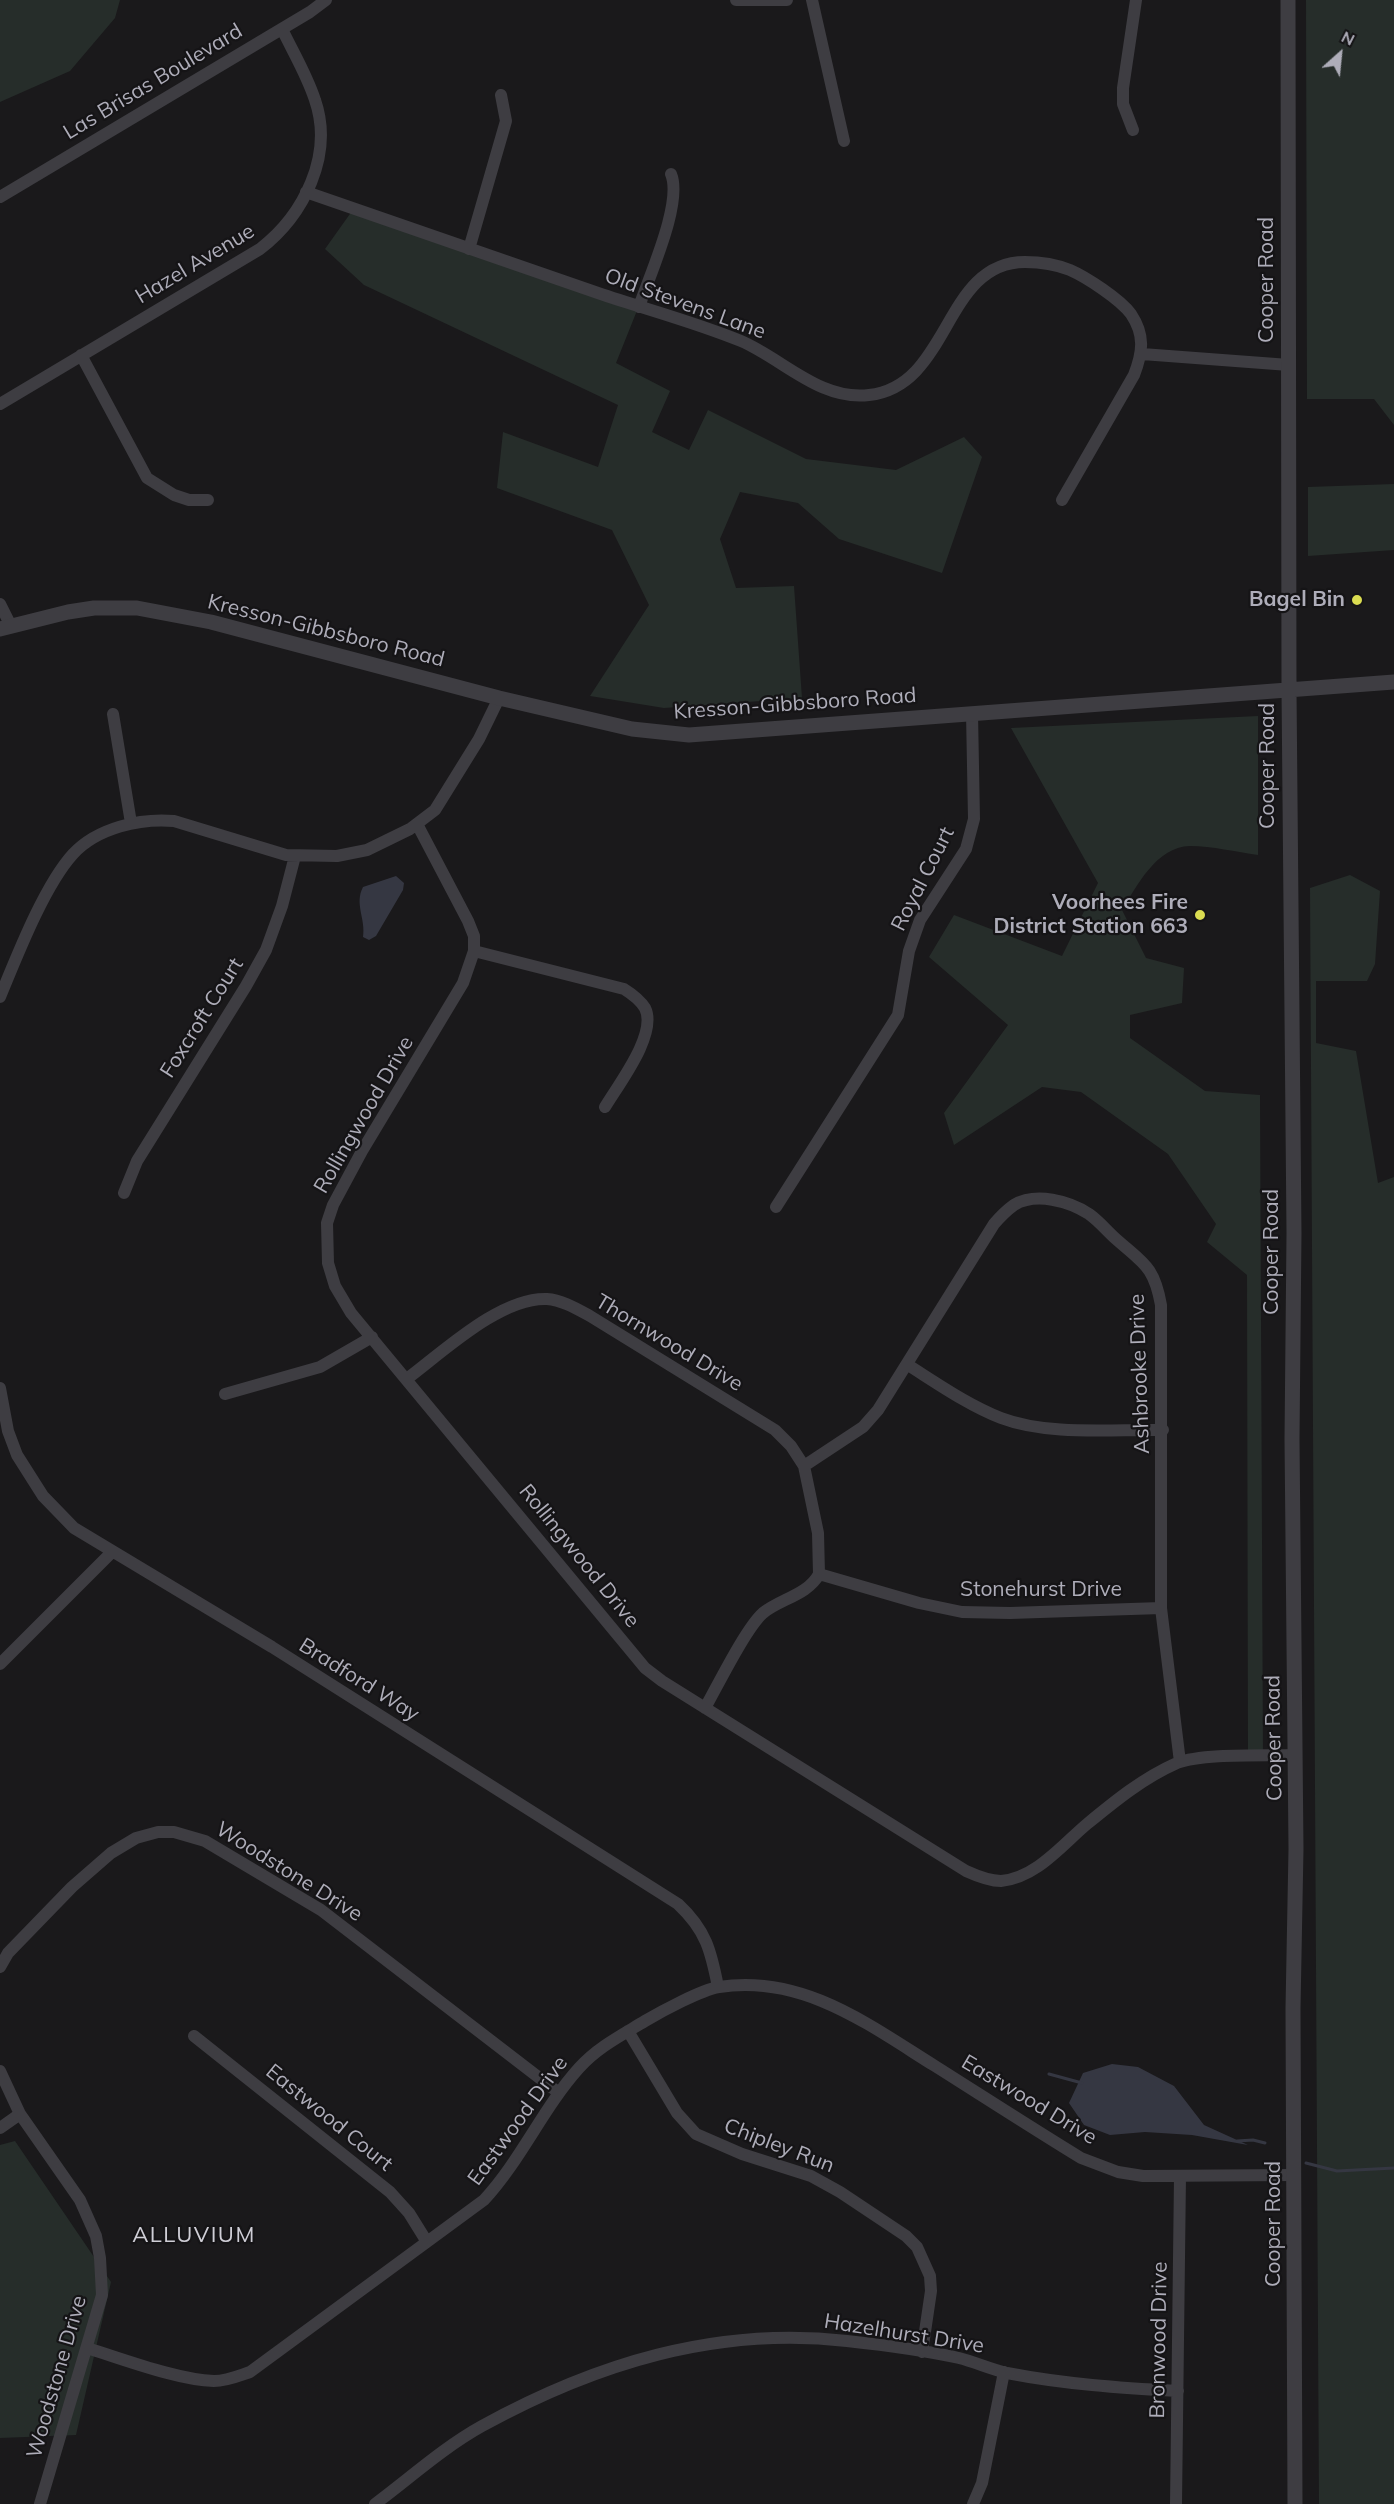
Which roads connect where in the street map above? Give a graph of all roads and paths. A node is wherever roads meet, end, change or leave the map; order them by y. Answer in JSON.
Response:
{"nodes":[{"id":1,"x":326,"y":0,"type":"edge"},
{"id":2,"x":736,"y":0,"type":"edge"},
{"id":3,"x":787,"y":0,"type":"edge"},
{"id":4,"x":812,"y":0,"type":"edge"},
{"id":5,"x":1136,"y":0,"type":"edge"},
{"id":6,"x":1288,"y":0,"type":"edge"},
{"id":7,"x":282,"y":29,"type":"junction"},
{"id":8,"x":501,"y":95,"type":"dead end"},
{"id":9,"x":1133,"y":130,"type":"dead end"},
{"id":10,"x":844,"y":141,"type":"dead end"},
{"id":11,"x":670,"y":174,"type":"dead end"},
{"id":12,"x":306,"y":192,"type":"junction"},
{"id":13,"x":0,"y":197,"type":"edge"},
{"id":14,"x":469,"y":249,"type":"junction"},
{"id":15,"x":639,"y":307,"type":"junction"},
{"id":16,"x":1143,"y":354,"type":"junction"},
{"id":17,"x":81,"y":355,"type":"junction"},
{"id":18,"x":1289,"y":365,"type":"junction"},
{"id":19,"x":0,"y":404,"type":"edge"},
{"id":20,"x":208,"y":500,"type":"dead end"},
{"id":21,"x":1062,"y":500,"type":"dead end"},
{"id":22,"x":0,"y":604,"type":"edge"},
{"id":23,"x":6,"y":628,"type":"edge"},
{"id":24,"x":1394,"y":682,"type":"edge"},
{"id":25,"x":1289,"y":690,"type":"junction"},
{"id":26,"x":499,"y":698,"type":"junction"},
{"id":27,"x":972,"y":713,"type":"junction"},
{"id":28,"x":113,"y":714,"type":"dead end"},
{"id":29,"x":130,"y":823,"type":"junction"},
{"id":30,"x":417,"y":824,"type":"junction"},
{"id":31,"x":296,"y":856,"type":"junction"},
{"id":32,"x":474,"y":951,"type":"junction"},
{"id":33,"x":0,"y":997,"type":"edge"},
{"id":34,"x":605,"y":1107,"type":"dead end"},
{"id":35,"x":124,"y":1193,"type":"dead end"},
{"id":36,"x":776,"y":1207,"type":"dead end"},
{"id":37,"x":372,"y":1337,"type":"junction"},
{"id":38,"x":908,"y":1365,"type":"junction"},
{"id":39,"x":408,"y":1378,"type":"junction"},
{"id":40,"x":0,"y":1388,"type":"edge"},
{"id":41,"x":225,"y":1394,"type":"dead end"},
{"id":42,"x":1163,"y":1430,"type":"junction"},
{"id":43,"x":804,"y":1466,"type":"junction"},
{"id":44,"x":112,"y":1552,"type":"junction"},
{"id":45,"x":819,"y":1574,"type":"junction"},
{"id":46,"x":1161,"y":1608,"type":"junction"},
{"id":47,"x":0,"y":1664,"type":"edge"},
{"id":48,"x":705,"y":1708,"type":"junction"},
{"id":49,"x":1295,"y":1755,"type":"junction"},
{"id":50,"x":1180,"y":1762,"type":"junction"},
{"id":51,"x":0,"y":1967,"type":"edge"},
{"id":52,"x":718,"y":1987,"type":"junction"},
{"id":53,"x":628,"y":2031,"type":"junction"},
{"id":54,"x":194,"y":2036,"type":"dead end"},
{"id":55,"x":0,"y":2071,"type":"edge"},
{"id":56,"x":560,"y":2093,"type":"junction"},
{"id":57,"x":20,"y":2114,"type":"junction"},
{"id":58,"x":0,"y":2128,"type":"edge"},
{"id":59,"x":1295,"y":2175,"type":"junction"},
{"id":60,"x":1180,"y":2176,"type":"junction"},
{"id":61,"x":427,"y":2242,"type":"junction"},
{"id":62,"x":87,"y":2348,"type":"junction"},
{"id":63,"x":922,"y":2352,"type":"junction"},
{"id":64,"x":1004,"y":2372,"type":"junction"},
{"id":65,"x":1178,"y":2391,"type":"junction"},
{"id":66,"x":40,"y":2504,"type":"edge"},
{"id":67,"x":375,"y":2504,"type":"edge"},
{"id":68,"x":973,"y":2504,"type":"edge"},
{"id":69,"x":1176,"y":2504,"type":"edge"},
{"id":70,"x":1295,"y":2504,"type":"edge"}],
"edges":[{"from":1,"to":7,"type":"street","name":"Las Brisas Boulevard"},
{"from":2,"to":3,"type":"street"},
{"from":4,"to":10,"type":"street"},
{"from":5,"to":9,"type":"street"},
{"from":6,"to":18,"type":"street","name":"Cooper Road"},
{"from":7,"to":12,"type":"street","name":"Hazel Avenue"},
{"from":7,"to":13,"type":"street","name":"Las Brisas Boulevard"},
{"from":8,"to":14,"type":"street"},
{"from":11,"to":15,"type":"street"},
{"from":12,"to":14,"type":"street","name":"Old Stevens Lane"},
{"from":12,"to":17,"type":"street","name":"Hazel Avenue"},
{"from":14,"to":15,"type":"street","name":"Old Stevens Lane"},
{"from":15,"to":16,"type":"street","name":"Old Stevens Lane"},
{"from":16,"to":18,"type":"street"},
{"from":16,"to":21,"type":"street"},
{"from":17,"to":19,"type":"street","name":"Hazel Avenue"},
{"from":17,"to":20,"type":"street"},
{"from":18,"to":25,"type":"street","name":"Cooper Road"},
{"from":22,"to":23,"type":"street"},
{"from":23,"to":26,"type":"street","name":"Kresson-Gibbsboro Road"},
{"from":24,"to":25,"type":"street","name":"Kresson-Gibbsboro Road"},
{"from":25,"to":27,"type":"street","name":"Kresson-Gibbsboro Road"},
{"from":25,"to":49,"type":"street","name":"Cooper Road"},
{"from":26,"to":27,"type":"street","name":"Kresson-Gibbsboro Road"},
{"from":26,"to":30,"type":"street"},
{"from":27,"to":36,"type":"street","name":"Royal Court"},
{"from":28,"to":29,"type":"street"},
{"from":29,"to":31,"type":"street"},
{"from":29,"to":33,"type":"street"},
{"from":30,"to":31,"type":"street"},
{"from":30,"to":32,"type":"street","name":"Rollingwood Drive"},
{"from":31,"to":35,"type":"street","name":"Foxcroft Court"},
{"from":32,"to":34,"type":"street"},
{"from":32,"to":37,"type":"street","name":"Rollingwood Drive"},
{"from":37,"to":39,"type":"street","name":"Rollingwood Drive"},
{"from":37,"to":41,"type":"street"},
{"from":38,"to":42,"type":"street"},
{"from":38,"to":42,"type":"street","name":"Ashbrooke Drive"},
{"from":38,"to":43,"type":"street","name":"Ashbrooke Drive"},
{"from":39,"to":43,"type":"street","name":"Thornwood Drive"},
{"from":39,"to":48,"type":"street","name":"Rollingwood Drive"},
{"from":40,"to":44,"type":"street","name":"Bradford Way"},
{"from":42,"to":46,"type":"street","name":"Ashbrooke Drive"},
{"from":43,"to":45,"type":"street","name":"Thornwood Drive"},
{"from":44,"to":47,"type":"street"},
{"from":44,"to":52,"type":"street","name":"Bradford Way"},
{"from":45,"to":46,"type":"street","name":"Stonehurst Drive"},
{"from":45,"to":48,"type":"street"},
{"from":46,"to":50,"type":"street","name":"Ashbrooke Drive"},
{"from":48,"to":50,"type":"street","name":"Rollingwood Drive"},
{"from":49,"to":50,"type":"street","name":"Rollingwood Drive"},
{"from":49,"to":59,"type":"street","name":"Cooper Road"},
{"from":51,"to":56,"type":"street","name":"Woodstone Drive"},
{"from":52,"to":53,"type":"street","name":"Eastwood Drive"},
{"from":52,"to":60,"type":"street","name":"Eastwood Drive"},
{"from":53,"to":56,"type":"street","name":"Eastwood Drive"},
{"from":53,"to":63,"type":"street","name":"Chipley Run"},
{"from":54,"to":61,"type":"street","name":"Eastwood Court"},
{"from":55,"to":57,"type":"street","name":"Woodstone Drive"},
{"from":56,"to":61,"type":"street","name":"Eastwood Drive"},
{"from":57,"to":58,"type":"street"},
{"from":57,"to":62,"type":"street","name":"Woodstone Drive"},
{"from":59,"to":60,"type":"street","name":"Eastwood Drive"},
{"from":59,"to":70,"type":"street","name":"Cooper Road"},
{"from":60,"to":65,"type":"street","name":"Bronwood Drive"},
{"from":61,"to":62,"type":"street","name":"Eastwood Drive"},
{"from":62,"to":66,"type":"street","name":"Woodstone Drive"},
{"from":63,"to":64,"type":"street","name":"Hazelhurst Drive"},
{"from":63,"to":67,"type":"street","name":"Hazelhurst Drive"},
{"from":64,"to":65,"type":"street","name":"Hazelhurst Drive"},
{"from":64,"to":68,"type":"street"},
{"from":65,"to":69,"type":"street","name":"Bronwood Drive"}]}
